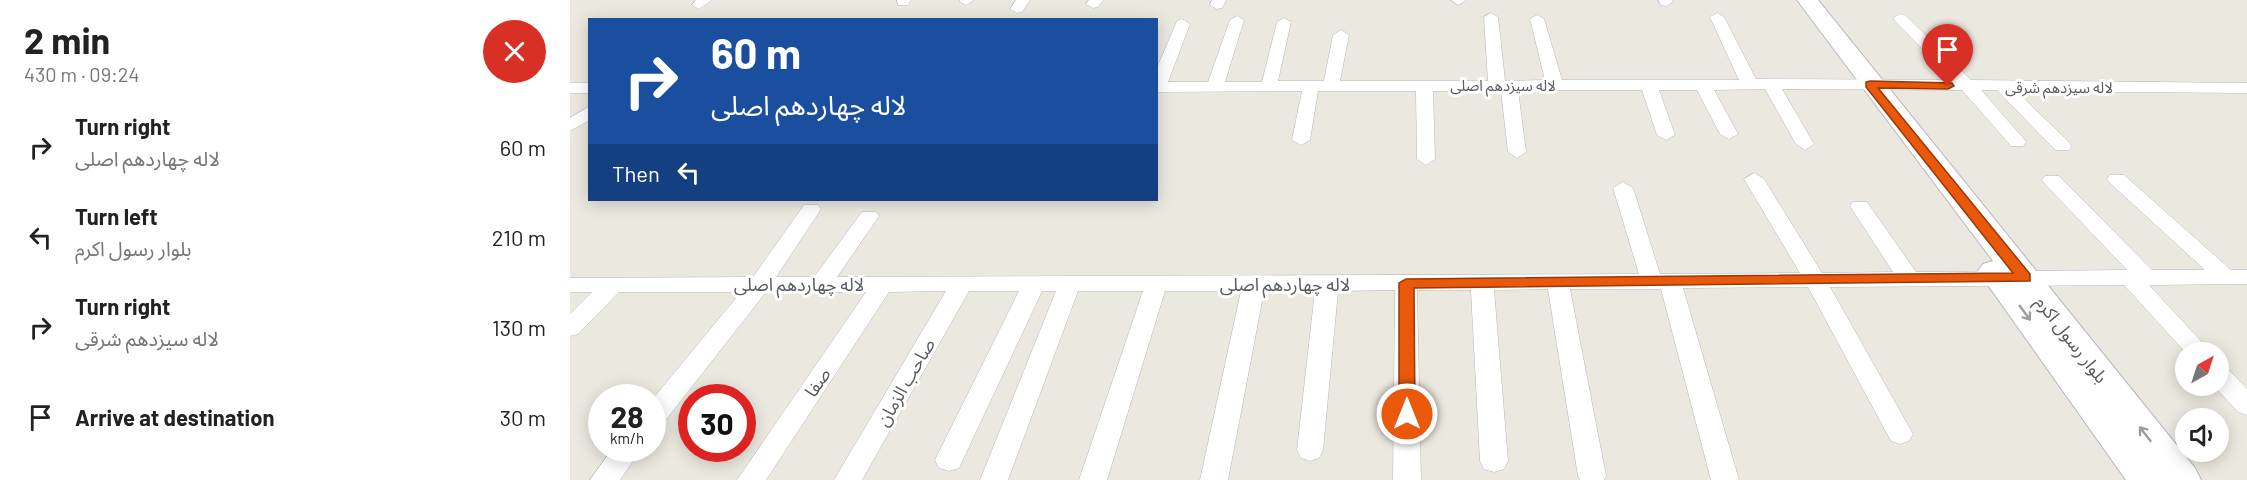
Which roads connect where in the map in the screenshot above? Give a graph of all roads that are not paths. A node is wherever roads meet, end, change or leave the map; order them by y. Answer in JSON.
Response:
{"nodes":[{"id":1,"x":1785,"y":0,"type":"edge"},
{"id":2,"x":1807,"y":0,"type":"edge"},
{"id":3,"x":1491,"y":17,"type":"dead end"},
{"id":4,"x":1717,"y":17,"type":"dead end"},
{"id":5,"x":1900,"y":18,"type":"dead end"},
{"id":6,"x":1537,"y":19,"type":"dead end"},
{"id":7,"x":1236,"y":20,"type":"dead end"},
{"id":8,"x":1284,"y":22,"type":"dead end"},
{"id":9,"x":1182,"y":24,"type":"dead end"},
{"id":10,"x":1341,"y":35,"type":"dead end"},
{"id":11,"x":1158,"y":84,"type":"edge"},
{"id":12,"x":1424,"y":85,"type":"junction"},
{"id":13,"x":1503,"y":85,"type":"junction"},
{"id":14,"x":1555,"y":85,"type":"junction"},
{"id":15,"x":1649,"y":85,"type":"junction"},
{"id":16,"x":1703,"y":85,"type":"junction"},
{"id":17,"x":1750,"y":85,"type":"junction"},
{"id":18,"x":1771,"y":85,"type":"junction"},
{"id":19,"x":1859,"y":85,"type":"junction"},
{"id":20,"x":1269,"y":86,"type":"junction"},
{"id":21,"x":1311,"y":86,"type":"junction"},
{"id":22,"x":1331,"y":86,"type":"junction"},
{"id":23,"x":1968,"y":86,"type":"junction"},
{"id":24,"x":1158,"y":87,"type":"edge"},
{"id":25,"x":1215,"y":87,"type":"junction"},
{"id":26,"x":2003,"y":87,"type":"junction"},
{"id":27,"x":570,"y":88,"type":"edge"},
{"id":28,"x":588,"y":88,"type":"edge"},
{"id":29,"x":2247,"y":88,"type":"edge"},
{"id":30,"x":588,"y":112,"type":"edge"},
{"id":31,"x":570,"y":126,"type":"edge"},
{"id":32,"x":1729,"y":134,"type":"dead end"},
{"id":33,"x":1666,"y":135,"type":"dead end"},
{"id":34,"x":1301,"y":140,"type":"dead end"},
{"id":35,"x":2018,"y":142,"type":"dead end"},
{"id":36,"x":1805,"y":144,"type":"dead end"},
{"id":37,"x":2062,"y":146,"type":"dead end"},
{"id":38,"x":1517,"y":152,"type":"dead end"},
{"id":39,"x":1426,"y":159,"type":"dead end"},
{"id":40,"x":1754,"y":179,"type":"dead end"},
{"id":41,"x":2117,"y":179,"type":"dead end"},
{"id":42,"x":2052,"y":180,"type":"dead end"},
{"id":43,"x":1623,"y":188,"type":"dead end"},
{"id":44,"x":1860,"y":206,"type":"dead end"},
{"id":45,"x":811,"y":209,"type":"dead end"},
{"id":46,"x":868,"y":216,"type":"dead end"},
{"id":47,"x":2138,"y":277,"type":"junction"},
{"id":48,"x":2236,"y":277,"type":"edge"},
{"id":49,"x":2012,"y":278,"type":"junction"},
{"id":50,"x":1909,"y":279,"type":"junction"},
{"id":51,"x":1815,"y":280,"type":"junction"},
{"id":52,"x":1558,"y":282,"type":"junction"},
{"id":53,"x":1661,"y":282,"type":"junction"},
{"id":54,"x":1406,"y":283,"type":"junction"},
{"id":55,"x":1482,"y":283,"type":"junction"},
{"id":56,"x":760,"y":284,"type":"junction"},
{"id":57,"x":821,"y":284,"type":"junction"},
{"id":58,"x":883,"y":284,"type":"junction"},
{"id":59,"x":962,"y":284,"type":"junction"},
{"id":60,"x":1034,"y":284,"type":"junction"},
{"id":61,"x":1070,"y":284,"type":"junction"},
{"id":62,"x":1156,"y":284,"type":"junction"},
{"id":63,"x":1254,"y":284,"type":"junction"},
{"id":64,"x":1327,"y":284,"type":"junction"},
{"id":65,"x":570,"y":285,"type":"edge"},
{"id":66,"x":613,"y":285,"type":"junction"},
{"id":67,"x":570,"y":328,"type":"edge"},
{"id":68,"x":2191,"y":342,"type":"edge"},
{"id":69,"x":2229,"y":386,"type":"edge"},
{"id":70,"x":666,"y":402,"type":"edge"},
{"id":71,"x":2247,"y":405,"type":"edge"},
{"id":72,"x":1900,"y":434,"type":"dead end"},
{"id":73,"x":1310,"y":450,"type":"dead end"},
{"id":74,"x":949,"y":460,"type":"dead end"},
{"id":75,"x":1494,"y":461,"type":"dead end"},
{"id":76,"x":618,"y":462,"type":"edge"},
{"id":77,"x":1593,"y":476,"type":"dead end"},
{"id":78,"x":604,"y":480,"type":"edge"},
{"id":79,"x":751,"y":480,"type":"edge"},
{"id":80,"x":848,"y":480,"type":"edge"},
{"id":81,"x":994,"y":480,"type":"edge"},
{"id":82,"x":1093,"y":480,"type":"edge"},
{"id":83,"x":1214,"y":480,"type":"edge"},
{"id":84,"x":1407,"y":480,"type":"edge"},
{"id":85,"x":1725,"y":480,"type":"edge"},
{"id":86,"x":2148,"y":480,"type":"edge"},
{"id":87,"x":2181,"y":480,"type":"edge"}],
"edges":[{"from":1,"to":19,"type":"main road","name":"بلوار رسول اکرم"},
{"from":2,"to":19,"type":"main road","name":"بلوار رسول اکرم"},
{"from":3,"to":13,"type":"street"},
{"from":4,"to":17,"type":"street"},
{"from":5,"to":23,"type":"street"},
{"from":6,"to":14,"type":"street"},
{"from":7,"to":25,"type":"street"},
{"from":8,"to":20,"type":"street"},
{"from":9,"to":11,"type":"street"},
{"from":10,"to":22,"type":"street"},
{"from":12,"to":13,"type":"street","name":"لاله سیزدهم اصلی"},
{"from":12,"to":22,"type":"street","name":"لاله سیزدهم اصلی"},
{"from":12,"to":39,"type":"street"},
{"from":13,"to":14,"type":"street","name":"لاله سیزدهم اصلی"},
{"from":13,"to":38,"type":"street"},
{"from":14,"to":15,"type":"street","name":"لاله سیزدهم اصلی"},
{"from":15,"to":16,"type":"street","name":"لاله سیزدهم اصلی"},
{"from":15,"to":33,"type":"street"},
{"from":16,"to":17,"type":"street","name":"لاله سیزدهم اصلی"},
{"from":16,"to":32,"type":"street"},
{"from":17,"to":18,"type":"street","name":"لاله سیزدهم اصلی"},
{"from":18,"to":19,"type":"street","name":"لاله سیزدهم اصلی"},
{"from":18,"to":36,"type":"street"},
{"from":19,"to":23,"type":"street","name":"لاله سیزدهم شرقی"},
{"from":19,"to":49,"type":"main road","name":"بلوار رسول اکرم"},
{"from":20,"to":21,"type":"street","name":"لاله سیزدهم اصلی"},
{"from":20,"to":25,"type":"street","name":"لاله سیزدهم اصلی"},
{"from":21,"to":22,"type":"street","name":"لاله سیزدهم اصلی"},
{"from":21,"to":34,"type":"street"},
{"from":23,"to":26,"type":"street","name":"لاله سیزدهم شرقی"},
{"from":23,"to":35,"type":"street"},
{"from":24,"to":25,"type":"street","name":"لاله سیزدهم اصلی"},
{"from":26,"to":29,"type":"street","name":"لاله سیزدهم شرقی"},
{"from":26,"to":37,"type":"street"},
{"from":27,"to":28,"type":"street"},
{"from":30,"to":31,"type":"street"},
{"from":40,"to":51,"type":"street"},
{"from":41,"to":48,"type":"street"},
{"from":42,"to":47,"type":"street"},
{"from":43,"to":53,"type":"street"},
{"from":44,"to":50,"type":"street"},
{"from":45,"to":56,"type":"street"},
{"from":46,"to":57,"type":"street"},
{"from":47,"to":48,"type":"street","name":"لاله چهاردهم اصلی"},
{"from":47,"to":49,"type":"street","name":"لاله چهاردهم اصلی"},
{"from":47,"to":68,"type":"street"},
{"from":49,"to":50,"type":"street","name":"لاله چهاردهم اصلی"},
{"from":49,"to":86,"type":"main road","name":"بلوار رسول اکرم","one_way":true},
{"from":87,"to":49,"type":"main road","name":"بلوار رسول اکرم","one_way":true},
{"from":50,"to":51,"type":"street","name":"لاله چهاردهم اصلی"},
{"from":51,"to":53,"type":"street","name":"لاله چهاردهم اصلی"},
{"from":51,"to":72,"type":"street"},
{"from":52,"to":53,"type":"street","name":"لاله چهاردهم اصلی"},
{"from":52,"to":55,"type":"street","name":"لاله چهاردهم اصلی"},
{"from":52,"to":77,"type":"street"},
{"from":53,"to":85,"type":"street"},
{"from":54,"to":55,"type":"street","name":"لاله چهاردهم اصلی"},
{"from":54,"to":64,"type":"street","name":"لاله چهاردهم اصلی"},
{"from":54,"to":84,"type":"street"},
{"from":55,"to":75,"type":"street"},
{"from":56,"to":57,"type":"street","name":"لاله چهاردهم اصلی"},
{"from":56,"to":66,"type":"street","name":"لاله چهاردهم اصلی"},
{"from":56,"to":70,"type":"street"},
{"from":57,"to":58,"type":"street","name":"لاله چهاردهم اصلی"},
{"from":58,"to":59,"type":"street","name":"لاله چهاردهم اصلی"},
{"from":58,"to":79,"type":"street","name":"صفا"},
{"from":59,"to":60,"type":"street","name":"لاله چهاردهم اصلی"},
{"from":59,"to":80,"type":"street","name":"صاحب الزمان"},
{"from":60,"to":61,"type":"street","name":"لاله چهاردهم اصلی"},
{"from":60,"to":74,"type":"street"},
{"from":61,"to":62,"type":"street","name":"لاله چهاردهم اصلی"},
{"from":61,"to":81,"type":"street"},
{"from":62,"to":63,"type":"street","name":"لاله چهاردهم اصلی"},
{"from":62,"to":82,"type":"street"},
{"from":63,"to":64,"type":"street","name":"لاله چهاردهم اصلی"},
{"from":63,"to":83,"type":"street"},
{"from":64,"to":73,"type":"street"},
{"from":65,"to":66,"type":"street","name":"لاله چهاردهم اصلی"},
{"from":66,"to":67,"type":"street"},
{"from":69,"to":71,"type":"street"},
{"from":76,"to":78,"type":"street"}]}
